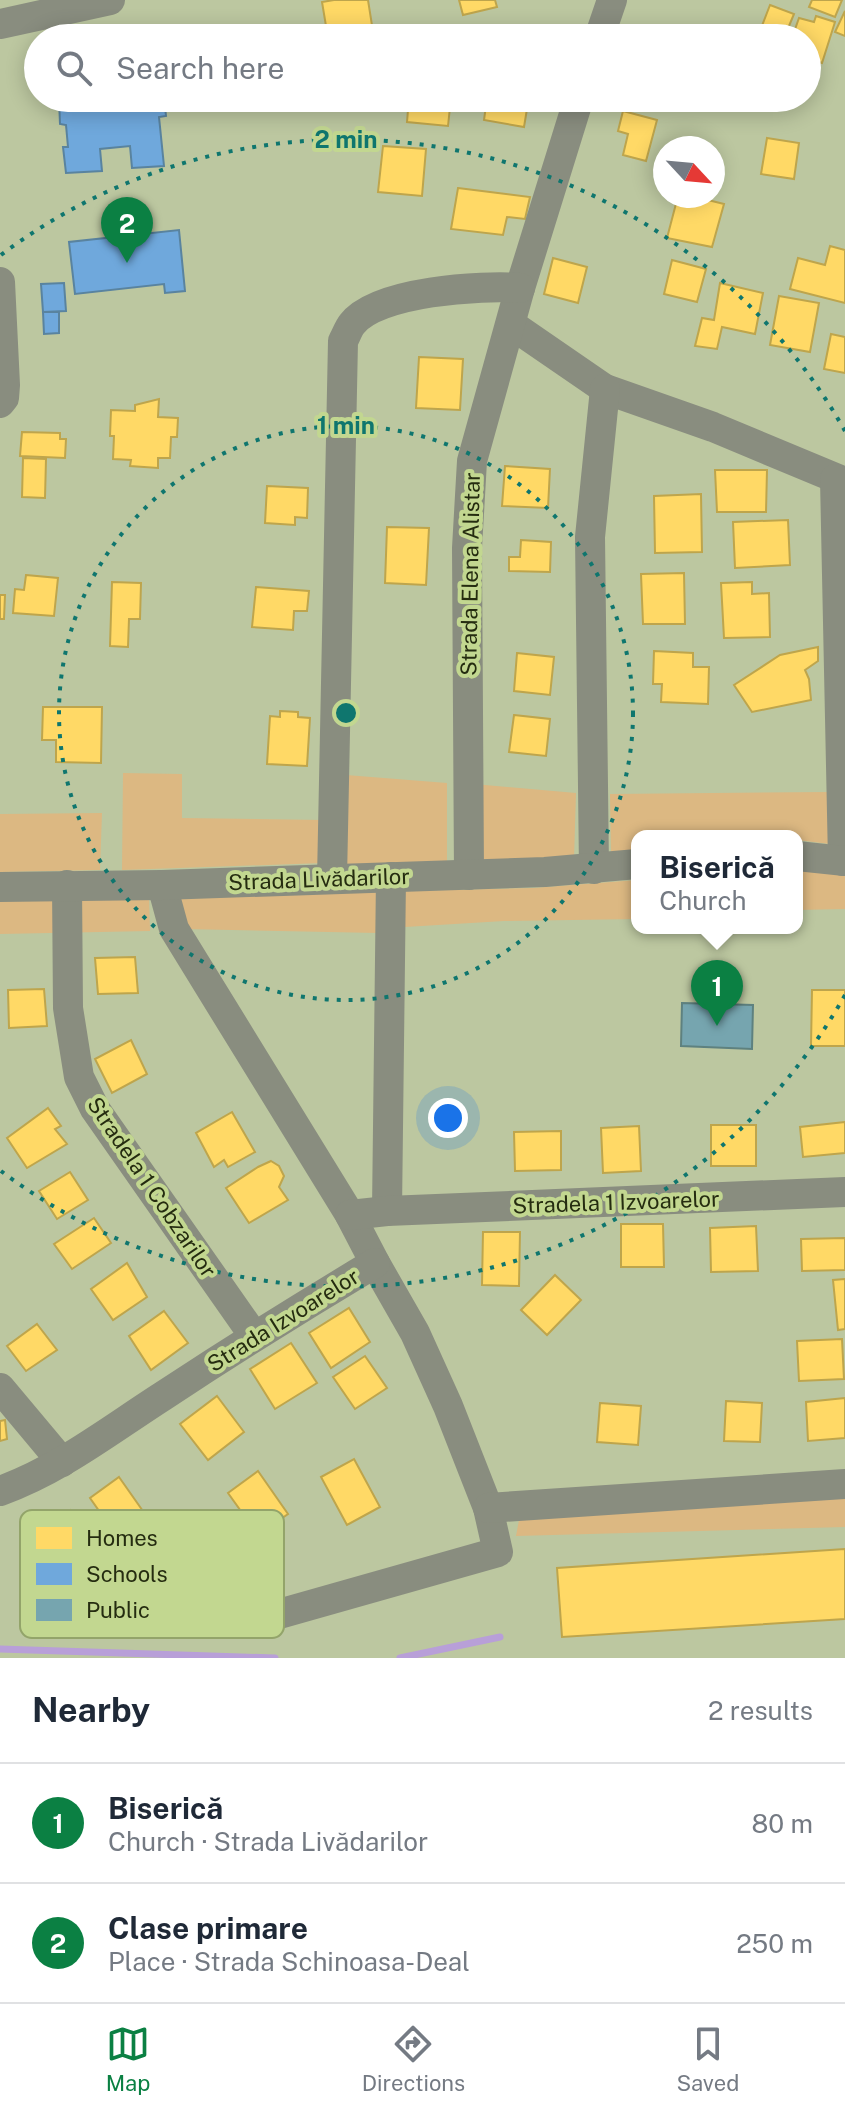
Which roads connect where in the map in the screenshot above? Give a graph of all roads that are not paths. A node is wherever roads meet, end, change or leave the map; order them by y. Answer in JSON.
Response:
{"nodes":[{"id":1,"x":110,"y":0,"type":"edge"},
{"id":2,"x":612,"y":0,"type":"edge"},
{"id":3,"x":0,"y":24,"type":"edge"},
{"id":4,"x":604,"y":24,"type":"edge"},
{"id":5,"x":575,"y":112,"type":"edge"},
{"id":6,"x":0,"y":282,"type":"edge"},
{"id":7,"x":520,"y":288,"type":"junction"},
{"id":8,"x":512,"y":325,"type":"junction"},
{"id":9,"x":605,"y":389,"type":"junction"},
{"id":10,"x":0,"y":403,"type":"edge"},
{"id":11,"x":840,"y":480,"type":"edge"},
{"id":12,"x":803,"y":857,"type":"edge"},
{"id":13,"x":844,"y":861,"type":"edge"},
{"id":14,"x":631,"y":865,"type":"edge"},
{"id":15,"x":594,"y":869,"type":"junction"},
{"id":16,"x":469,"y":875,"type":"junction"},
{"id":17,"x":391,"y":877,"type":"junction"},
{"id":18,"x":332,"y":879,"type":"junction"},
{"id":19,"x":67,"y":885,"type":"junction"},
{"id":20,"x":162,"y":885,"type":"junction"},
{"id":21,"x":0,"y":887,"type":"edge"},
{"id":22,"x":845,"y":1192,"type":"edge"},
{"id":23,"x":387,"y":1211,"type":"junction"},
{"id":24,"x":350,"y":1215,"type":"junction"},
{"id":25,"x":375,"y":1263,"type":"junction"},
{"id":26,"x":254,"y":1336,"type":"junction"},
{"id":27,"x":0,"y":1388,"type":"edge"},
{"id":28,"x":62,"y":1462,"type":"junction"},
{"id":29,"x":845,"y":1484,"type":"edge"},
{"id":30,"x":0,"y":1491,"type":"edge"},
{"id":31,"x":488,"y":1508,"type":"junction"},
{"id":32,"x":284,"y":1613,"type":"edge"}],
"edges":[{"from":1,"to":3,"type":"street"},
{"from":2,"to":4,"type":"street"},
{"from":5,"to":7,"type":"street","name":"Strada Elena Alistar"},
{"from":6,"to":10,"type":"street"},
{"from":7,"to":8,"type":"street","name":"Strada Elena Alistar"},
{"from":7,"to":18,"type":"street"},
{"from":8,"to":9,"type":"street"},
{"from":8,"to":16,"type":"street","name":"Strada Elena Alistar"},
{"from":9,"to":11,"type":"street"},
{"from":9,"to":15,"type":"street"},
{"from":11,"to":13,"type":"street"},
{"from":12,"to":13,"type":"street"},
{"from":14,"to":15,"type":"street","name":"Strada Livădarilor"},
{"from":15,"to":16,"type":"street","name":"Strada Livădarilor"},
{"from":16,"to":17,"type":"street","name":"Strada Livădarilor"},
{"from":17,"to":18,"type":"street","name":"Strada Livădarilor"},
{"from":17,"to":23,"type":"street"},
{"from":18,"to":20,"type":"street","name":"Strada Livădarilor"},
{"from":19,"to":20,"type":"street","name":"Strada Livădarilor"},
{"from":19,"to":21,"type":"street","name":"Strada Livădarilor"},
{"from":19,"to":26,"type":"street","name":"Stradela 1 Cobzarilor"},
{"from":20,"to":24,"type":"street"},
{"from":22,"to":23,"type":"street","name":"Stradela 1 Izvoarelor"},
{"from":23,"to":24,"type":"street","name":"Stradela 1 Izvoarelor"},
{"from":24,"to":25,"type":"street"},
{"from":25,"to":26,"type":"street","name":"Strada Izvoarelor"},
{"from":25,"to":31,"type":"street","name":"Strada Izvoarelor"},
{"from":26,"to":28,"type":"street","name":"Strada Izvoarelor"},
{"from":27,"to":28,"type":"street"},
{"from":28,"to":30,"type":"street","name":"Strada Izvoarelor"},
{"from":29,"to":31,"type":"street"},
{"from":31,"to":32,"type":"street","name":"Strada Izvoarelor"}]}
